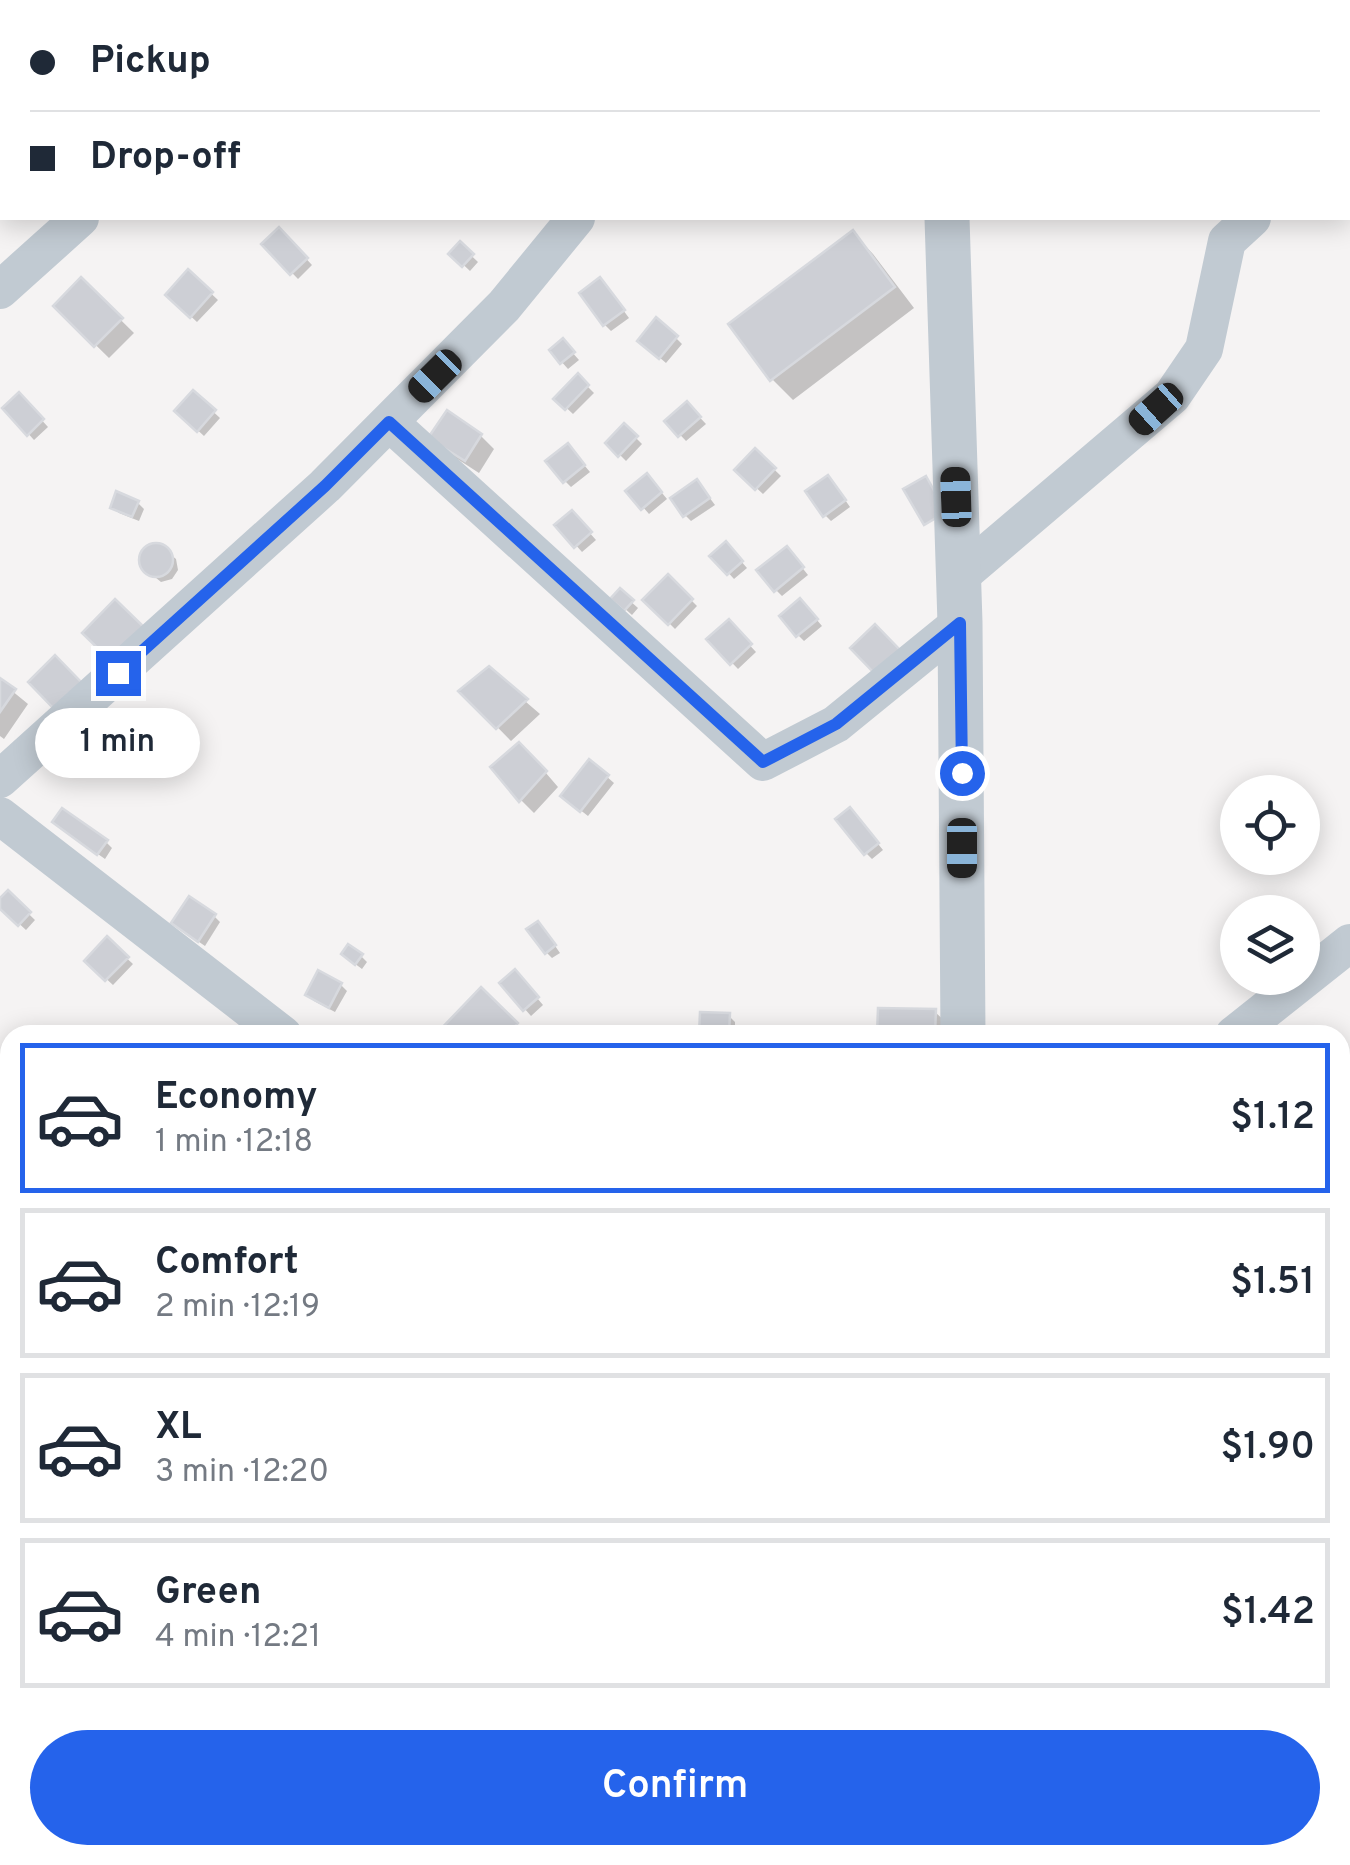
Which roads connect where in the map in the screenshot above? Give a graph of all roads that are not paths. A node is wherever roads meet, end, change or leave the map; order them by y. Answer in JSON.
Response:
{"nodes":[{"id":1,"x":78,"y":220,"type":"edge"},
{"id":2,"x":574,"y":220,"type":"edge"},
{"id":3,"x":947,"y":220,"type":"edge"},
{"id":4,"x":1250,"y":220,"type":"edge"},
{"id":5,"x":0,"y":290,"type":"edge"},
{"id":6,"x":389,"y":422,"type":"junction"},
{"id":7,"x":959,"y":577,"type":"junction"},
{"id":8,"x":960,"y":623,"type":"junction"},
{"id":9,"x":0,"y":779,"type":"edge"},
{"id":10,"x":0,"y":816,"type":"edge"},
{"id":11,"x":1350,"y":943,"type":"edge"},
{"id":12,"x":270,"y":1025,"type":"edge"},
{"id":13,"x":963,"y":1025,"type":"edge"},
{"id":14,"x":1247,"y":1025,"type":"edge"}],
"edges":[{"from":1,"to":5,"type":"street"},
{"from":2,"to":6,"type":"street"},
{"from":3,"to":7,"type":"street"},
{"from":4,"to":7,"type":"street"},
{"from":6,"to":8,"type":"street"},
{"from":6,"to":9,"type":"street"},
{"from":7,"to":8,"type":"street"},
{"from":8,"to":13,"type":"street"},
{"from":10,"to":12,"type":"street"},
{"from":11,"to":14,"type":"street"}]}
